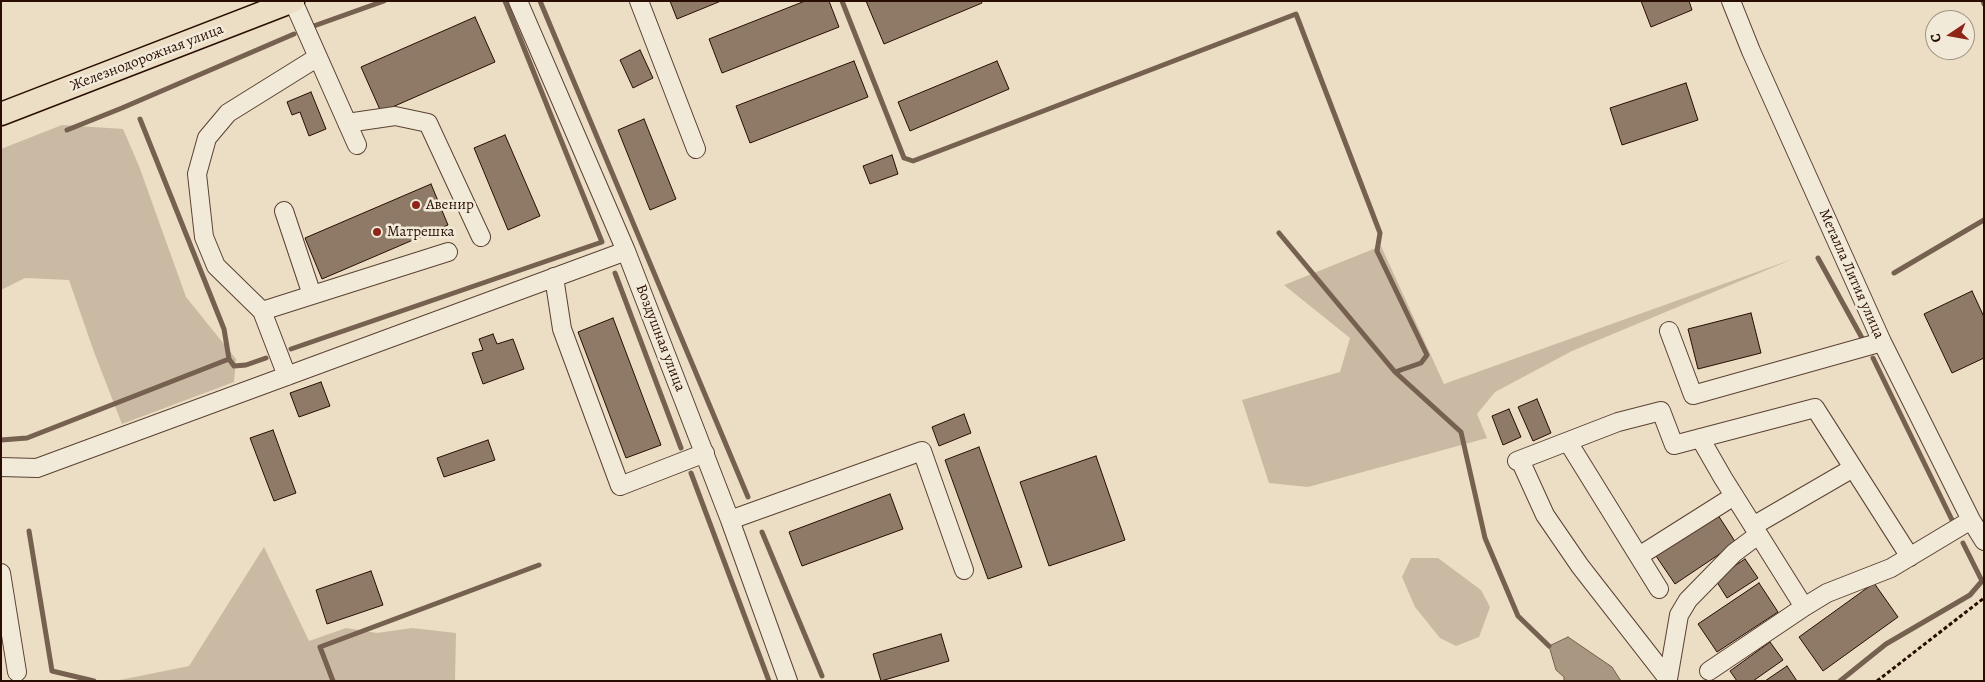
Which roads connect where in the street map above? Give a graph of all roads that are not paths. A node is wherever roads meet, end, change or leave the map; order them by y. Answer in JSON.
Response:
{"nodes":[{"id":1,"x":293,"y":1,"type":"edge"},
{"id":2,"x":518,"y":1,"type":"edge"},
{"id":3,"x":639,"y":1,"type":"edge"},
{"id":4,"x":1731,"y":1,"type":"edge"},
{"id":5,"x":318,"y":57,"type":"junction"},
{"id":6,"x":1,"y":114,"type":"edge"},
{"id":7,"x":347,"y":123,"type":"junction"},
{"id":8,"x":357,"y":146,"type":"dead end"},
{"id":9,"x":696,"y":149,"type":"dead end"},
{"id":10,"x":284,"y":211,"type":"dead end"},
{"id":11,"x":480,"y":237,"type":"dead end"},
{"id":12,"x":626,"y":251,"type":"junction"},
{"id":13,"x":448,"y":252,"type":"dead end"},
{"id":14,"x":554,"y":277,"type":"junction"},
{"id":15,"x":312,"y":296,"type":"junction"},
{"id":16,"x":262,"y":311,"type":"junction"},
{"id":17,"x":1670,"y":331,"type":"dead end"},
{"id":18,"x":1882,"y":342,"type":"junction"},
{"id":19,"x":287,"y":376,"type":"junction"},
{"id":20,"x":1700,"y":438,"type":"junction"},
{"id":21,"x":1568,"y":442,"type":"junction"},
{"id":22,"x":704,"y":453,"type":"junction"},
{"id":23,"x":1,"y":468,"type":"edge"},
{"id":24,"x":1853,"y":468,"type":"junction"},
{"id":25,"x":1734,"y":496,"type":"junction"},
{"id":26,"x":730,"y":520,"type":"junction"},
{"id":27,"x":1971,"y":520,"type":"junction"},
{"id":28,"x":1756,"y":530,"type":"junction"},
{"id":29,"x":1984,"y":541,"type":"edge"},
{"id":30,"x":1639,"y":556,"type":"junction"},
{"id":31,"x":1910,"y":557,"type":"junction"},
{"id":32,"x":964,"y":570,"type":"dead end"},
{"id":33,"x":1,"y":574,"type":"edge"},
{"id":34,"x":1659,"y":589,"type":"dead end"},
{"id":35,"x":1804,"y":607,"type":"junction"},
{"id":36,"x":1709,"y":671,"type":"dead end"},
{"id":37,"x":17,"y":672,"type":"dead end"},
{"id":38,"x":788,"y":681,"type":"edge"}],
"edges":[{"from":1,"to":5,"type":"street"},
{"from":1,"to":6,"type":"main road","name":"Железнодорожная улица"},
{"from":2,"to":12,"type":"street","name":"Воздушная улица"},
{"from":3,"to":9,"type":"street"},
{"from":4,"to":18,"type":"street","name":"Металла Лития улица"},
{"from":5,"to":7,"type":"street"},
{"from":5,"to":16,"type":"street"},
{"from":7,"to":8,"type":"street"},
{"from":7,"to":11,"type":"street"},
{"from":10,"to":15,"type":"street"},
{"from":12,"to":14,"type":"street"},
{"from":12,"to":22,"type":"street","name":"Воздушная улица"},
{"from":13,"to":15,"type":"street"},
{"from":14,"to":19,"type":"street"},
{"from":14,"to":22,"type":"street"},
{"from":15,"to":16,"type":"street"},
{"from":16,"to":19,"type":"street"},
{"from":17,"to":18,"type":"street"},
{"from":18,"to":27,"type":"street","name":"Металла Лития улица"},
{"from":19,"to":23,"type":"street"},
{"from":20,"to":21,"type":"street"},
{"from":20,"to":24,"type":"street"},
{"from":20,"to":25,"type":"street"},
{"from":21,"to":28,"type":"street"},
{"from":21,"to":30,"type":"street"},
{"from":22,"to":26,"type":"street","name":"Воздушная улица"},
{"from":24,"to":28,"type":"street"},
{"from":24,"to":31,"type":"street"},
{"from":25,"to":28,"type":"street"},
{"from":25,"to":30,"type":"street"},
{"from":26,"to":32,"type":"street"},
{"from":26,"to":38,"type":"street","name":"Воздушная улица"},
{"from":27,"to":29,"type":"street","name":"Металла Лития улица"},
{"from":27,"to":31,"type":"street"},
{"from":28,"to":35,"type":"street"},
{"from":30,"to":34,"type":"street"},
{"from":31,"to":35,"type":"street"},
{"from":33,"to":37,"type":"street"},
{"from":35,"to":36,"type":"street"}]}
